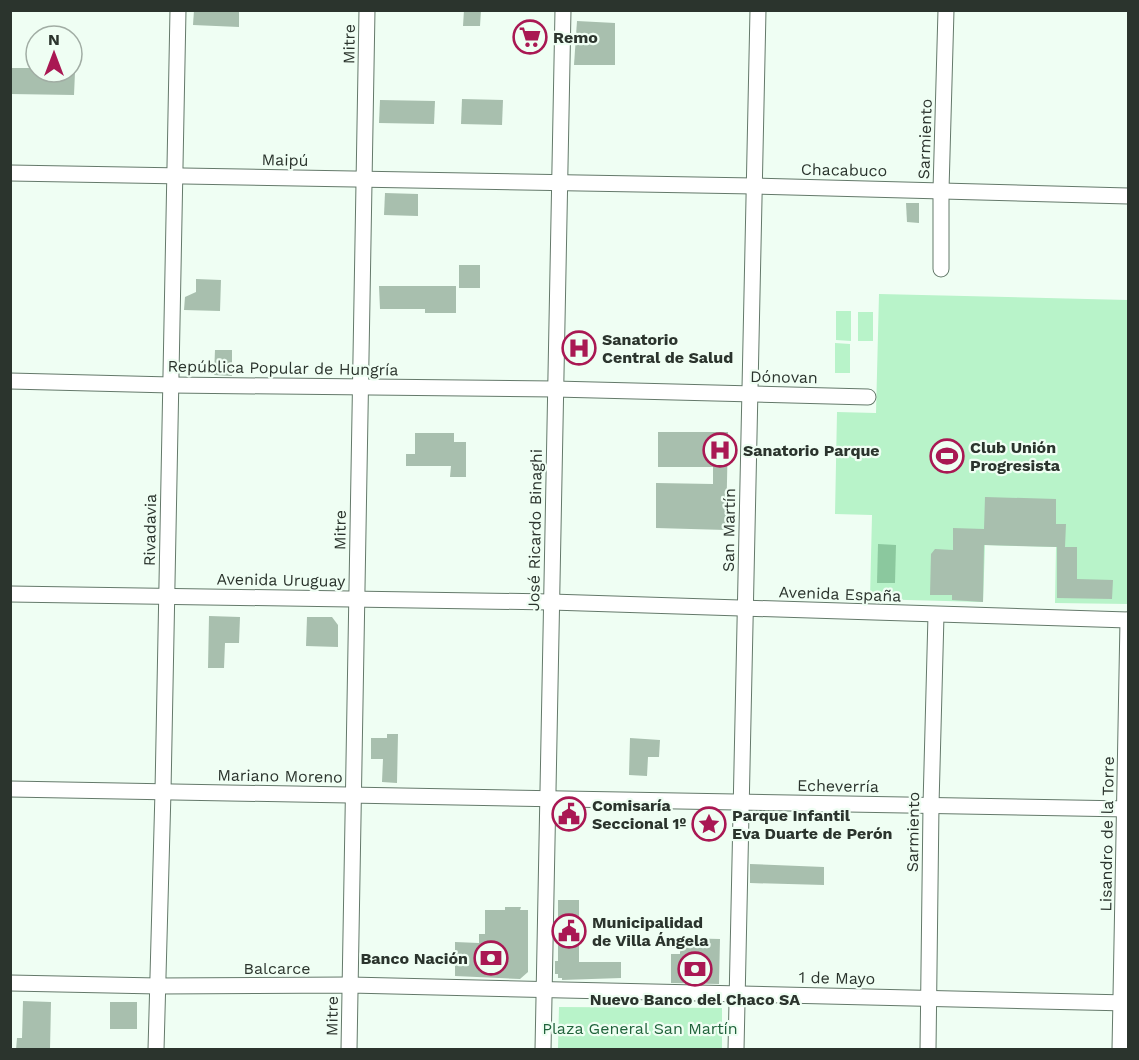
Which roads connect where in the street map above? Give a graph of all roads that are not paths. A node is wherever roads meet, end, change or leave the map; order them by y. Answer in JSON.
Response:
{"nodes":[{"id":1,"x":178,"y":10,"type":"edge"},
{"id":2,"x":367,"y":10,"type":"edge"},
{"id":3,"x":563,"y":10,"type":"edge"},
{"id":4,"x":758,"y":10,"type":"edge"},
{"id":5,"x":946,"y":10,"type":"edge"},
{"id":6,"x":10,"y":173,"type":"edge"},
{"id":7,"x":174,"y":176,"type":"junction"},
{"id":8,"x":364,"y":179,"type":"junction"},
{"id":9,"x":559,"y":182,"type":"junction"},
{"id":10,"x":754,"y":186,"type":"junction"},
{"id":11,"x":941,"y":190,"type":"junction"},
{"id":12,"x":1128,"y":196,"type":"edge"},
{"id":13,"x":941,"y":269,"type":"dead end"},
{"id":14,"x":10,"y":381,"type":"edge"},
{"id":15,"x":171,"y":385,"type":"junction"},
{"id":16,"x":361,"y":387,"type":"junction"},
{"id":17,"x":555,"y":389,"type":"junction"},
{"id":18,"x":750,"y":394,"type":"junction"},
{"id":19,"x":868,"y":397,"type":"dead end"},
{"id":20,"x":10,"y":594,"type":"edge"},
{"id":21,"x":167,"y":596,"type":"junction"},
{"id":22,"x":357,"y":599,"type":"junction"},
{"id":23,"x":551,"y":602,"type":"junction"},
{"id":24,"x":745,"y":609,"type":"junction"},
{"id":25,"x":936,"y":615,"type":"junction"},
{"id":26,"x":1128,"y":620,"type":"edge"},
{"id":27,"x":10,"y":789,"type":"edge"},
{"id":28,"x":163,"y":791,"type":"junction"},
{"id":29,"x":354,"y":796,"type":"junction"},
{"id":30,"x":548,"y":800,"type":"junction"},
{"id":31,"x":741,"y":802,"type":"junction"},
{"id":32,"x":931,"y":805,"type":"junction"},
{"id":33,"x":1127,"y":809,"type":"edge"},
{"id":34,"x":10,"y":983,"type":"edge"},
{"id":35,"x":350,"y":985,"type":"junction"},
{"id":36,"x":158,"y":986,"type":"junction"},
{"id":37,"x":544,"y":990,"type":"junction"},
{"id":38,"x":737,"y":994,"type":"junction"},
{"id":39,"x":929,"y":998,"type":"junction"},
{"id":40,"x":1125,"y":1003,"type":"edge"},
{"id":41,"x":156,"y":1050,"type":"edge"},
{"id":42,"x":349,"y":1050,"type":"edge"},
{"id":43,"x":543,"y":1050,"type":"edge"},
{"id":44,"x":736,"y":1050,"type":"edge"},
{"id":45,"x":928,"y":1050,"type":"edge"},
{"id":46,"x":1120,"y":1050,"type":"edge"}],
"edges":[{"from":1,"to":7,"type":"street","name":"Rivadavia"},
{"from":2,"to":8,"type":"street","name":"Mitre"},
{"from":3,"to":9,"type":"street","name":"José Ricardo Binaghi"},
{"from":4,"to":10,"type":"street","name":"San Martín"},
{"from":5,"to":11,"type":"street","name":"Sarmiento"},
{"from":6,"to":7,"type":"street","name":"Maipú"},
{"from":7,"to":8,"type":"street","name":"Maipú"},
{"from":7,"to":15,"type":"street","name":"Rivadavia"},
{"from":8,"to":9,"type":"street","name":"Maipú"},
{"from":8,"to":16,"type":"street","name":"Mitre"},
{"from":9,"to":10,"type":"street","name":"Chacabuco"},
{"from":9,"to":17,"type":"street","name":"José Ricardo Binaghi"},
{"from":10,"to":11,"type":"street","name":"Chacabuco"},
{"from":10,"to":18,"type":"street","name":"San Martín"},
{"from":11,"to":12,"type":"street","name":"Chacabuco"},
{"from":11,"to":13,"type":"street","name":"Sarmiento"},
{"from":14,"to":15,"type":"street","name":"República Popular de Hungría"},
{"from":15,"to":16,"type":"street","name":"República Popular de Hungría"},
{"from":15,"to":21,"type":"street","name":"Rivadavia"},
{"from":16,"to":17,"type":"street","name":"República Popular de Hungría"},
{"from":16,"to":22,"type":"street","name":"Mitre"},
{"from":17,"to":18,"type":"street","name":"Dónovan"},
{"from":17,"to":23,"type":"street","name":"José Ricardo Binaghi"},
{"from":18,"to":19,"type":"street","name":"Dónovan"},
{"from":18,"to":24,"type":"street","name":"San Martín"},
{"from":20,"to":21,"type":"street","name":"Avenida Uruguay"},
{"from":21,"to":22,"type":"street","name":"Avenida Uruguay"},
{"from":21,"to":28,"type":"street","name":"Rivadavia"},
{"from":22,"to":23,"type":"street","name":"Avenida Uruguay"},
{"from":22,"to":29,"type":"street","name":"Mitre"},
{"from":23,"to":24,"type":"street","name":"Avenida España"},
{"from":23,"to":30,"type":"street","name":"José Ricardo Binaghi"},
{"from":24,"to":25,"type":"street","name":"Avenida España"},
{"from":24,"to":31,"type":"street","name":"San Martín"},
{"from":25,"to":26,"type":"street","name":"Avenida España"},
{"from":25,"to":32,"type":"street","name":"Sarmiento"},
{"from":26,"to":33,"type":"street","name":"Lisandro de la Torre"},
{"from":27,"to":28,"type":"street","name":"Mariano Moreno"},
{"from":28,"to":29,"type":"street","name":"Mariano Moreno"},
{"from":28,"to":36,"type":"street","name":"Rivadavia"},
{"from":29,"to":30,"type":"street","name":"Mariano Moreno"},
{"from":29,"to":35,"type":"street","name":"Mitre"},
{"from":30,"to":31,"type":"street","name":"Echeverría"},
{"from":30,"to":37,"type":"street","name":"José Ricardo Binaghi"},
{"from":31,"to":32,"type":"street","name":"Echeverría"},
{"from":31,"to":38,"type":"street","name":"San Martín"},
{"from":32,"to":33,"type":"street","name":"Echeverría"},
{"from":32,"to":39,"type":"street","name":"Sarmiento"},
{"from":33,"to":40,"type":"street","name":"Lisandro de la Torre"},
{"from":34,"to":36,"type":"street","name":"Balcarce"},
{"from":35,"to":36,"type":"street","name":"Balcarce"},
{"from":35,"to":37,"type":"street","name":"Balcarce"},
{"from":35,"to":42,"type":"street","name":"Mitre"},
{"from":36,"to":41,"type":"street","name":"Rivadavia"},
{"from":37,"to":38,"type":"street","name":"1 de Mayo"},
{"from":37,"to":43,"type":"street","name":"José Ricardo Binaghi"},
{"from":38,"to":39,"type":"street","name":"1 de Mayo"},
{"from":38,"to":44,"type":"street","name":"San Martín"},
{"from":39,"to":40,"type":"street","name":"1 de Mayo"},
{"from":39,"to":45,"type":"street","name":"Sarmiento"},
{"from":40,"to":46,"type":"street","name":"Lisandro de la Torre"}]}
